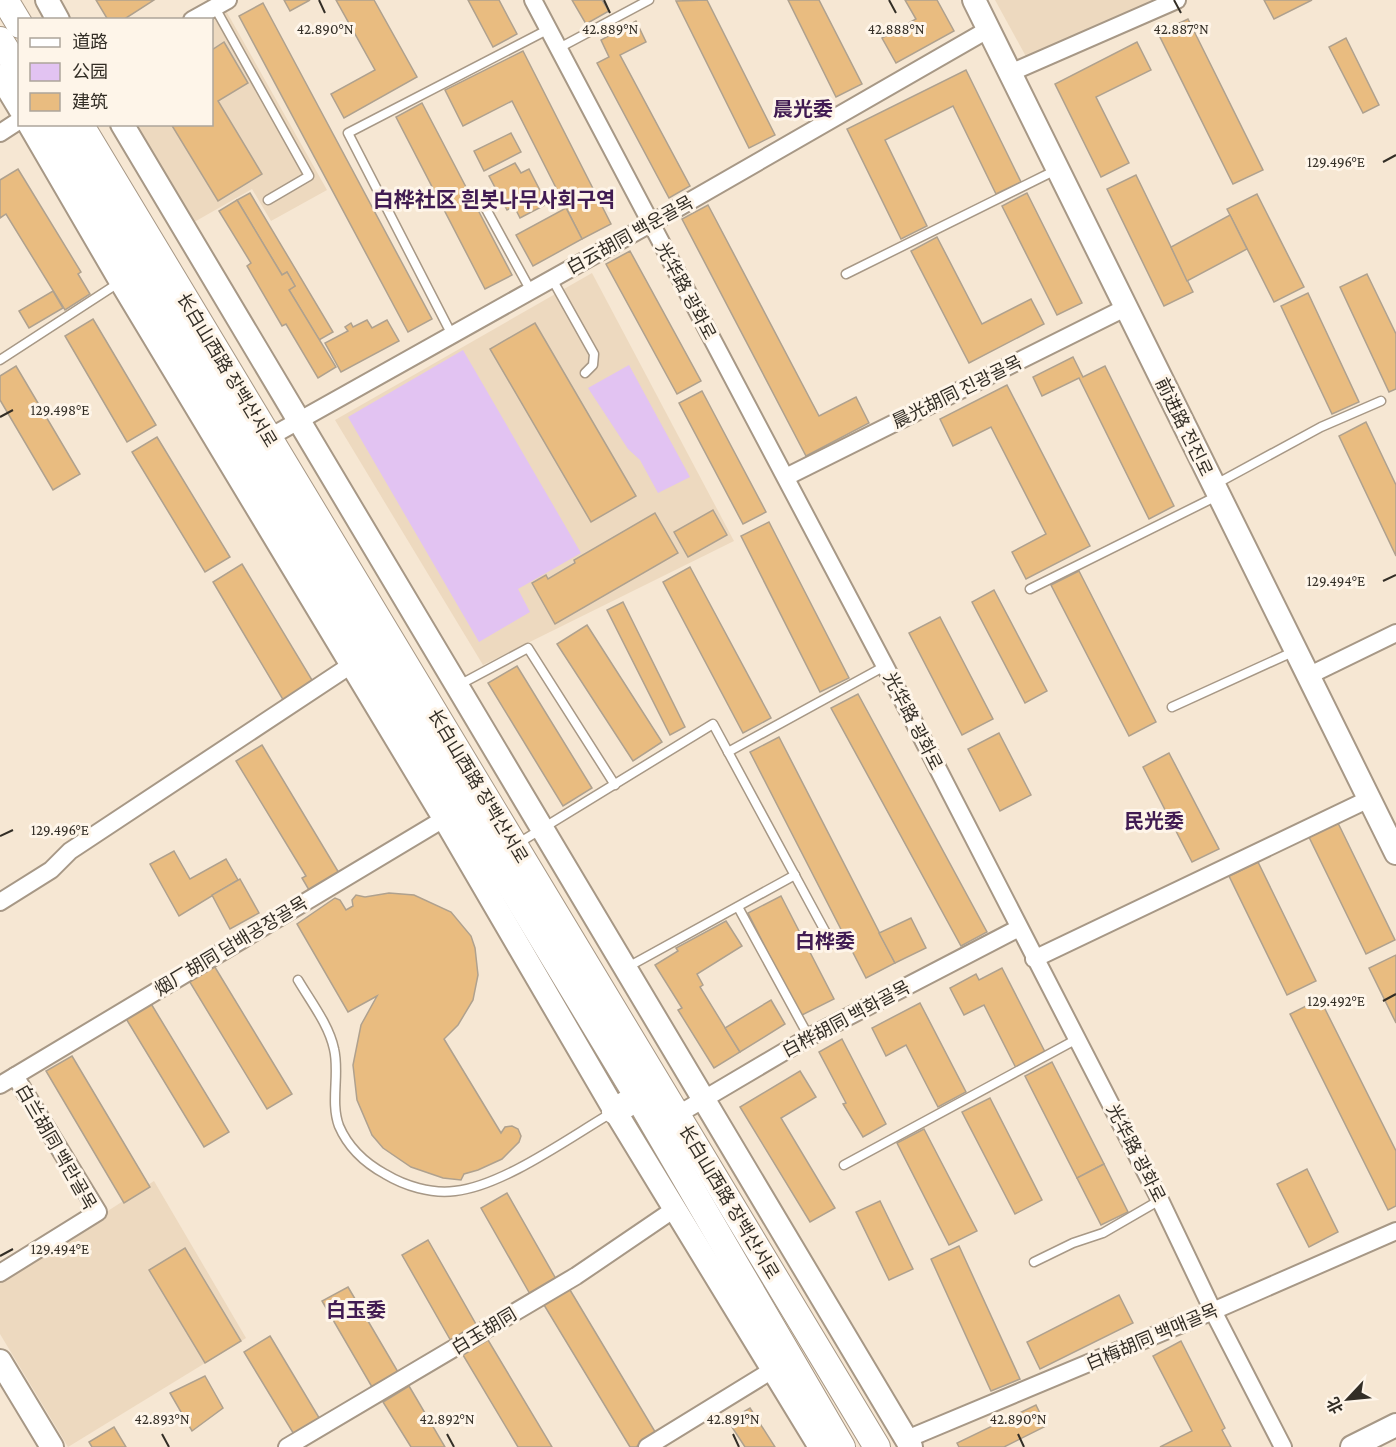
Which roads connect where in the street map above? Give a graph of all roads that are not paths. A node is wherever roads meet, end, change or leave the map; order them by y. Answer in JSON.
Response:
{"nodes":[{"id":1,"x":4,"y":0,"type":"edge"},
{"id":2,"x":47,"y":0,"type":"edge"},
{"id":3,"x":533,"y":0,"type":"edge"},
{"id":4,"x":649,"y":0,"type":"edge"},
{"id":5,"x":974,"y":0,"type":"edge"},
{"id":6,"x":1178,"y":0,"type":"edge"},
{"id":7,"x":221,"y":3,"type":"edge"},
{"id":8,"x":57,"y":18,"type":"edge"},
{"id":9,"x":195,"y":18,"type":"edge"},
{"id":10,"x":18,"y":22,"type":"edge"},
{"id":11,"x":549,"y":29,"type":"junction"},
{"id":12,"x":989,"y":29,"type":"junction"},
{"id":13,"x":0,"y":40,"type":"edge"},
{"id":14,"x":559,"y":48,"type":"junction"},
{"id":15,"x":18,"y":69,"type":"edge"},
{"id":16,"x":1010,"y":73,"type":"junction"},
{"id":17,"x":0,"y":76,"type":"edge"},
{"id":18,"x":18,"y":106,"type":"edge"},
{"id":19,"x":18,"y":121,"type":"edge"},
{"id":20,"x":30,"y":126,"type":"edge"},
{"id":21,"x":52,"y":126,"type":"edge"},
{"id":22,"x":81,"y":126,"type":"edge"},
{"id":23,"x":123,"y":126,"type":"edge"},
{"id":24,"x":0,"y":133,"type":"edge"},
{"id":25,"x":1058,"y":169,"type":"junction"},
{"id":26,"x":480,"y":198,"type":"dead end"},
{"id":27,"x":268,"y":200,"type":"dead end"},
{"id":28,"x":650,"y":224,"type":"junction"},
{"id":29,"x":846,"y":274,"type":"dead end"},
{"id":30,"x":552,"y":279,"type":"junction"},
{"id":31,"x":121,"y":282,"type":"junction"},
{"id":32,"x":531,"y":291,"type":"junction"},
{"id":33,"x":1127,"y":307,"type":"junction"},
{"id":34,"x":452,"y":335,"type":"junction"},
{"id":35,"x":0,"y":360,"type":"edge"},
{"id":36,"x":585,"y":373,"type":"dead end"},
{"id":37,"x":1381,"y":401,"type":"dead end"},
{"id":38,"x":300,"y":420,"type":"junction"},
{"id":39,"x":268,"y":438,"type":"junction"},
{"id":40,"x":786,"y":477,"type":"junction"},
{"id":41,"x":1215,"y":491,"type":"junction"},
{"id":42,"x":1030,"y":589,"type":"dead end"},
{"id":43,"x":1396,"y":633,"type":"edge"},
{"id":44,"x":1296,"y":651,"type":"junction"},
{"id":45,"x":351,"y":665,"type":"junction"},
{"id":46,"x":885,"y":666,"type":"junction"},
{"id":47,"x":1308,"y":676,"type":"junction"},
{"id":48,"x":458,"y":686,"type":"junction"},
{"id":49,"x":1172,"y":707,"type":"dead end"},
{"id":50,"x":728,"y":752,"type":"junction"},
{"id":51,"x":615,"y":785,"type":"junction"},
{"id":52,"x":1369,"y":799,"type":"junction"},
{"id":53,"x":454,"y":813,"type":"junction"},
{"id":54,"x":543,"y":828,"type":"junction"},
{"id":55,"x":514,"y":846,"type":"junction"},
{"id":56,"x":1396,"y":853,"type":"edge"},
{"id":57,"x":795,"y":875,"type":"junction"},
{"id":58,"x":0,"y":902,"type":"edge"},
{"id":59,"x":738,"y":906,"type":"junction"},
{"id":60,"x":1019,"y":928,"type":"junction"},
{"id":61,"x":832,"y":944,"type":"dead end"},
{"id":62,"x":1034,"y":959,"type":"junction"},
{"id":63,"x":626,"y":968,"type":"junction"},
{"id":64,"x":298,"y":980,"type":"dead end"},
{"id":65,"x":809,"y":1037,"type":"junction"},
{"id":66,"x":1077,"y":1039,"type":"junction"},
{"id":67,"x":15,"y":1076,"type":"junction"},
{"id":68,"x":0,"y":1085,"type":"edge"},
{"id":69,"x":638,"y":1097,"type":"junction"},
{"id":70,"x":703,"y":1099,"type":"junction"},
{"id":71,"x":615,"y":1111,"type":"junction"},
{"id":72,"x":676,"y":1115,"type":"junction"},
{"id":73,"x":844,"y":1165,"type":"dead end"},
{"id":74,"x":1160,"y":1200,"type":"junction"},
{"id":75,"x":676,"y":1208,"type":"junction"},
{"id":76,"x":1396,"y":1231,"type":"edge"},
{"id":77,"x":1034,"y":1262,"type":"dead end"},
{"id":78,"x":0,"y":1273,"type":"edge"},
{"id":79,"x":1213,"y":1311,"type":"junction"},
{"id":80,"x":0,"y":1361,"type":"edge"},
{"id":81,"x":774,"y":1369,"type":"junction"},
{"id":82,"x":1396,"y":1425,"type":"edge"},
{"id":83,"x":1396,"y":1442,"type":"edge"},
{"id":84,"x":909,"y":1443,"type":"edge"},
{"id":85,"x":52,"y":1447,"type":"edge"},
{"id":86,"x":287,"y":1447,"type":"edge"},
{"id":87,"x":647,"y":1447,"type":"edge"},
{"id":88,"x":820,"y":1447,"type":"edge"},
{"id":89,"x":842,"y":1447,"type":"edge"},
{"id":90,"x":877,"y":1447,"type":"edge"},
{"id":91,"x":1283,"y":1447,"type":"edge"},
{"id":92,"x":1352,"y":1447,"type":"edge"},
{"id":93,"x":1386,"y":1447,"type":"edge"}],
"edges":[{"from":1,"to":10,"type":"main road"},
{"from":2,"to":8,"type":"street"},
{"from":3,"to":11,"type":"street","name":"光华路 광화로"},
{"from":4,"to":14,"type":"lane"},
{"from":5,"to":12,"type":"street","name":"前进路 전진로"},
{"from":6,"to":16,"type":"street"},
{"from":7,"to":9,"type":"street"},
{"from":7,"to":27,"type":"lane"},
{"from":11,"to":14,"type":"street","name":"光华路 광화로"},
{"from":11,"to":34,"type":"lane"},
{"from":12,"to":16,"type":"street","name":"前进路 전진로"},
{"from":12,"to":28,"type":"street","name":"白云胡同 백운골목"},
{"from":13,"to":15,"type":"main road"},
{"from":14,"to":28,"type":"street","name":"光华路 광화로"},
{"from":16,"to":25,"type":"street","name":"前进路 전진로"},
{"from":17,"to":18,"type":"street"},
{"from":19,"to":24,"type":"street"},
{"from":20,"to":31,"type":"street"},
{"from":21,"to":53,"type":"main road","name":"长白山西路 장백산서로"},
{"from":22,"to":39,"type":"main road","name":"长白山西路 장백산서로"},
{"from":23,"to":38,"type":"street"},
{"from":25,"to":29,"type":"lane"},
{"from":25,"to":33,"type":"street","name":"前进路 전진로"},
{"from":26,"to":32,"type":"lane"},
{"from":28,"to":30,"type":"street","name":"白云胡同 백운골목"},
{"from":28,"to":40,"type":"street","name":"光华路 광화로"},
{"from":30,"to":32,"type":"street","name":"白云胡同 백운골목"},
{"from":30,"to":36,"type":"lane"},
{"from":31,"to":35,"type":"lane"},
{"from":31,"to":45,"type":"street"},
{"from":32,"to":34,"type":"street","name":"白云胡同 백운골목"},
{"from":33,"to":40,"type":"street","name":"晨光胡同 진광골목"},
{"from":33,"to":41,"type":"street","name":"前进路 전진로"},
{"from":34,"to":38,"type":"street","name":"白云胡同 백운골목"},
{"from":37,"to":41,"type":"lane"},
{"from":38,"to":39,"type":"street","name":"白云胡同 백운골목"},
{"from":38,"to":48,"type":"street"},
{"from":39,"to":55,"type":"main road","name":"长白山西路 장백산서로"},
{"from":40,"to":46,"type":"street","name":"光华路 광화로"},
{"from":41,"to":42,"type":"lane"},
{"from":41,"to":44,"type":"street","name":"前进路 전진로"},
{"from":43,"to":47,"type":"street"},
{"from":44,"to":47,"type":"street","name":"前进路 전진로"},
{"from":44,"to":49,"type":"lane"},
{"from":45,"to":53,"type":"street"},
{"from":45,"to":58,"type":"street"},
{"from":46,"to":50,"type":"lane"},
{"from":46,"to":60,"type":"street","name":"光华路 광화로"},
{"from":47,"to":52,"type":"street","name":"前进路 전진로"},
{"from":48,"to":51,"type":"lane"},
{"from":48,"to":54,"type":"street"},
{"from":50,"to":51,"type":"lane"},
{"from":50,"to":57,"type":"lane"},
{"from":51,"to":54,"type":"lane"},
{"from":52,"to":56,"type":"street","name":"前进路 전진로"},
{"from":52,"to":62,"type":"street"},
{"from":53,"to":67,"type":"street","name":"烟厂胡同 담배공장골목"},
{"from":53,"to":69,"type":"main road","name":"长白山西路 장백산서로"},
{"from":53,"to":71,"type":"street"},
{"from":54,"to":55,"type":"lane"},
{"from":54,"to":63,"type":"street"},
{"from":55,"to":72,"type":"main road","name":"长白山西路 장백산서로"},
{"from":57,"to":59,"type":"lane"},
{"from":57,"to":61,"type":"lane"},
{"from":59,"to":63,"type":"lane"},
{"from":59,"to":65,"type":"lane"},
{"from":60,"to":62,"type":"street","name":"光华路 광화로"},
{"from":60,"to":65,"type":"street","name":"白桦胡同 백화골목"},
{"from":62,"to":66,"type":"street","name":"光华路 광화로"},
{"from":63,"to":70,"type":"street"},
{"from":64,"to":71,"type":"lane"},
{"from":65,"to":70,"type":"street","name":"白桦胡同 백화골목"},
{"from":66,"to":73,"type":"lane"},
{"from":66,"to":74,"type":"street","name":"光华路 광화로"},
{"from":67,"to":68,"type":"street","name":"烟厂胡同 담배공장골목"},
{"from":67,"to":78,"type":"street","name":"白兰胡同 백란골목"},
{"from":69,"to":71,"type":"main road"},
{"from":69,"to":89,"type":"main road","name":"长白山西路 장백산서로"},
{"from":70,"to":72,"type":"street","name":"白桦胡同 백화골목"},
{"from":70,"to":84,"type":"street"},
{"from":71,"to":75,"type":"street"},
{"from":72,"to":90,"type":"main road","name":"长白山西路 장백산서로"},
{"from":74,"to":77,"type":"lane"},
{"from":74,"to":79,"type":"street","name":"光华路 광화로"},
{"from":75,"to":81,"type":"street"},
{"from":75,"to":86,"type":"street","name":"白玉胡同"},
{"from":76,"to":79,"type":"street","name":"白梅胡同 백매골목"},
{"from":79,"to":84,"type":"street","name":"白梅胡同 백매골목"},
{"from":79,"to":91,"type":"street","name":"光华路 광화로"},
{"from":80,"to":85,"type":"street"},
{"from":81,"to":87,"type":"street"},
{"from":81,"to":88,"type":"street"},
{"from":82,"to":92,"type":"street"},
{"from":83,"to":93,"type":"street"}]}
